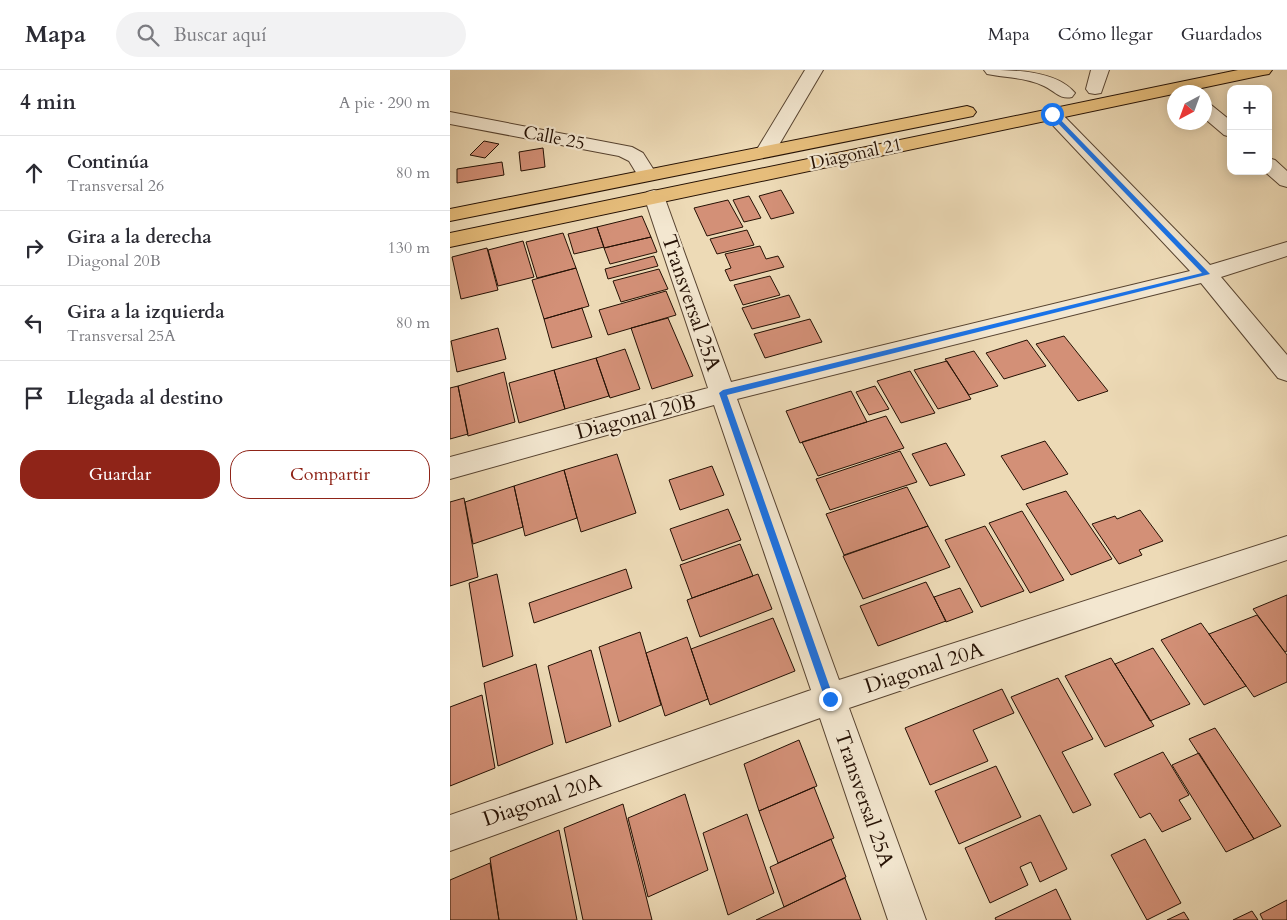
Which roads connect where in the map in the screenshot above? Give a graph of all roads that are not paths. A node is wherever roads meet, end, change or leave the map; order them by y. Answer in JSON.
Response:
{"nodes":[{"id":1,"x":814,"y":70,"type":"edge"},
{"id":2,"x":993,"y":70,"type":"edge"},
{"id":3,"x":1100,"y":70,"type":"edge"},
{"id":4,"x":1263,"y":70,"type":"edge"},
{"id":5,"x":1184,"y":84,"type":"edge"},
{"id":6,"x":1096,"y":89,"type":"junction"},
{"id":7,"x":1066,"y":93,"type":"junction"},
{"id":8,"x":1037,"y":99,"type":"dead end"},
{"id":9,"x":989,"y":108,"type":"dead end"},
{"id":10,"x":1052,"y":114,"type":"junction"},
{"id":11,"x":1212,"y":115,"type":"edge"},
{"id":12,"x":450,"y":118,"type":"edge"},
{"id":13,"x":1230,"y":130,"type":"edge"},
{"id":14,"x":766,"y":152,"type":"junction"},
{"id":15,"x":1272,"y":168,"type":"edge"},
{"id":16,"x":1287,"y":181,"type":"edge"},
{"id":17,"x":650,"y":185,"type":"junction"},
{"id":18,"x":450,"y":215,"type":"edge"},
{"id":19,"x":450,"y":240,"type":"edge"},
{"id":20,"x":1287,"y":249,"type":"edge"},
{"id":21,"x":1206,"y":274,"type":"junction"},
{"id":22,"x":1287,"y":372,"type":"edge"},
{"id":23,"x":723,"y":393,"type":"junction"},
{"id":24,"x":450,"y":468,"type":"edge"},
{"id":25,"x":1287,"y":548,"type":"edge"},
{"id":26,"x":830,"y":699,"type":"junction"},
{"id":27,"x":450,"y":833,"type":"edge"},
{"id":28,"x":907,"y":920,"type":"edge"}],
"edges":[{"from":1,"to":14,"type":"street"},
{"from":2,"to":7,"type":"street"},
{"from":3,"to":6,"type":"street"},
{"from":4,"to":5,"type":"highway","name":"Diagonal 21"},
{"from":5,"to":6,"type":"highway","name":"Diagonal 21"},
{"from":5,"to":10,"type":"highway","name":"Diagonal 21"},
{"from":6,"to":7,"type":"highway","name":"Diagonal 21"},
{"from":7,"to":8,"type":"highway","name":"Diagonal 21"},
{"from":9,"to":14,"type":"highway","name":"Diagonal 21"},
{"from":10,"to":17,"type":"highway","name":"Diagonal 21"},
{"from":10,"to":21,"type":"street"},
{"from":11,"to":13,"type":"street"},
{"from":12,"to":17,"type":"street","name":"Calle 25"},
{"from":14,"to":17,"type":"highway","name":"Diagonal 21"},
{"from":15,"to":16,"type":"street"},
{"from":17,"to":18,"type":"highway","name":"Diagonal 21"},
{"from":17,"to":19,"type":"highway","name":"Diagonal 21"},
{"from":17,"to":23,"type":"street","name":"Transversal 25A"},
{"from":20,"to":21,"type":"street","name":"Diagonal 20B"},
{"from":21,"to":22,"type":"street"},
{"from":21,"to":23,"type":"street","name":"Diagonal 20B"},
{"from":23,"to":24,"type":"street","name":"Diagonal 20B"},
{"from":23,"to":26,"type":"street","name":"Transversal 25A"},
{"from":25,"to":26,"type":"street","name":"Diagonal 20A"},
{"from":26,"to":27,"type":"street","name":"Diagonal 20A"},
{"from":26,"to":28,"type":"street","name":"Transversal 25A"}]}
